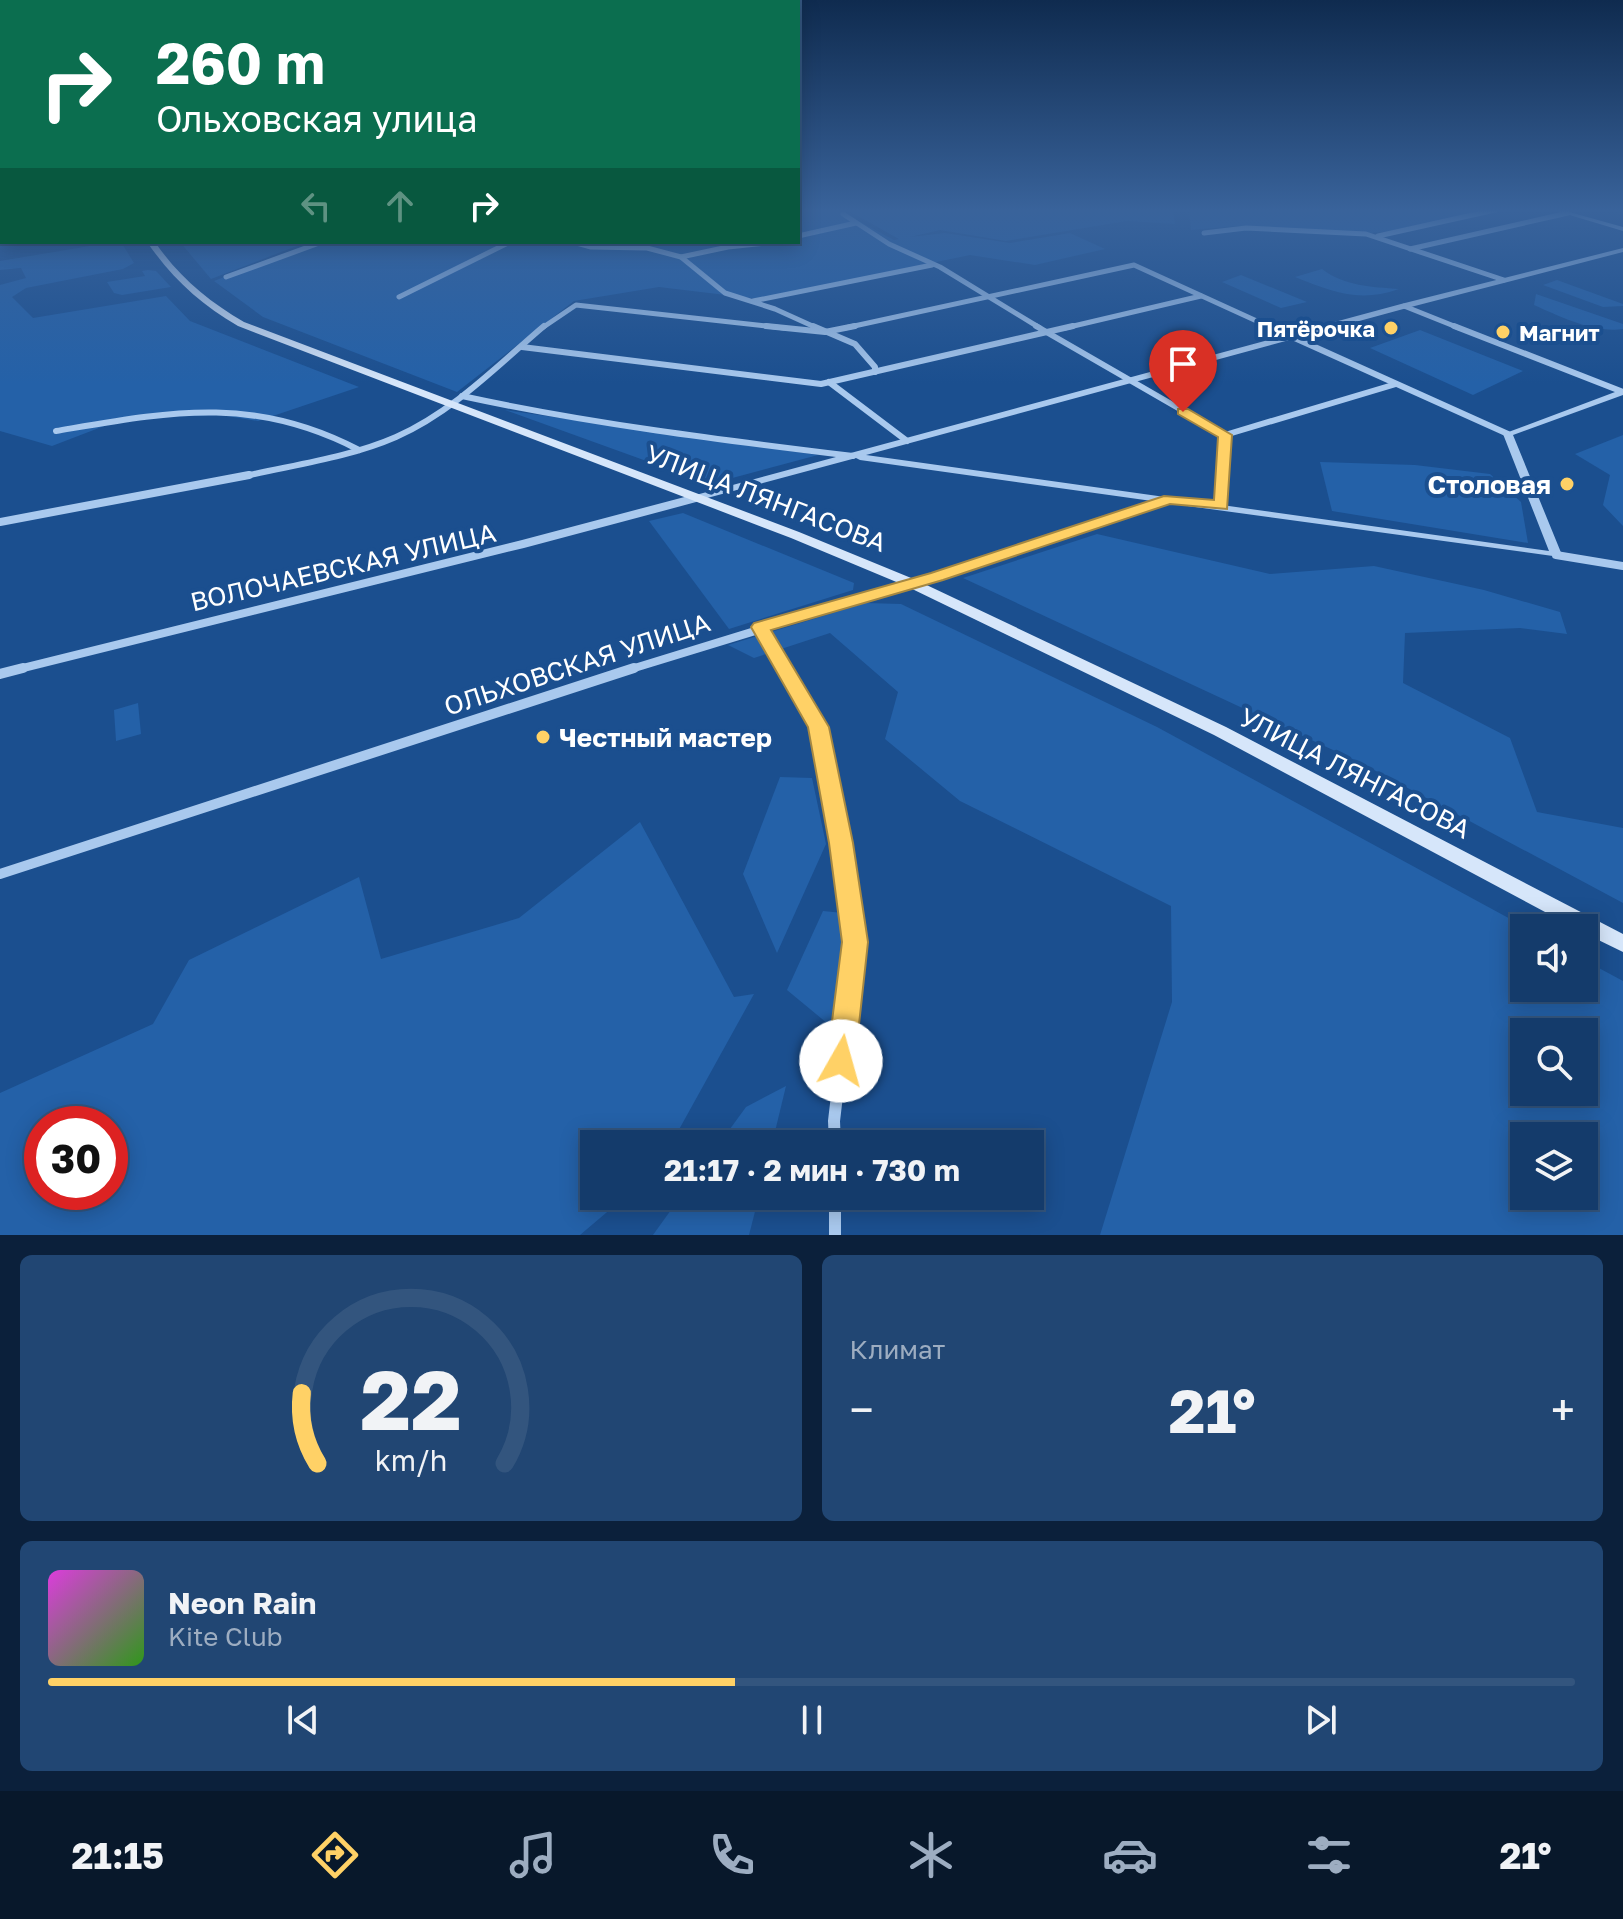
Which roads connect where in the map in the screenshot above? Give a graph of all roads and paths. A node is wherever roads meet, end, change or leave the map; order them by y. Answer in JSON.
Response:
{"nodes":[{"id":1,"x":170,"y":268,"type":"edge"},
{"id":2,"x":252,"y":268,"type":"edge"},
{"id":3,"x":458,"y":268,"type":"edge"},
{"id":4,"x":694,"y":268,"type":"edge"},
{"id":5,"x":916,"y":268,"type":"edge"},
{"id":6,"x":940,"y":268,"type":"edge"},
{"id":7,"x":1122,"y":268,"type":"edge"},
{"id":8,"x":1140,"y":268,"type":"edge"},
{"id":9,"x":1466,"y":268,"type":"edge"},
{"id":10,"x":1553,"y":268,"type":"edge"},
{"id":11,"x":226,"y":277,"type":"dead end"},
{"id":12,"x":1504,"y":280,"type":"junction"},
{"id":13,"x":988,"y":296,"type":"junction"},
{"id":14,"x":1201,"y":296,"type":"junction"},
{"id":15,"x":399,"y":297,"type":"dead end"},
{"id":16,"x":752,"y":301,"type":"junction"},
{"id":17,"x":1404,"y":306,"type":"junction"},
{"id":18,"x":825,"y":332,"type":"junction"},
{"id":19,"x":1050,"y":332,"type":"junction"},
{"id":20,"x":1294,"y":337,"type":"junction"},
{"id":21,"x":522,"y":347,"type":"junction"},
{"id":22,"x":875,"y":372,"type":"junction"},
{"id":23,"x":829,"y":382,"type":"junction"},
{"id":24,"x":1131,"y":383,"type":"junction"},
{"id":25,"x":1396,"y":384,"type":"junction"},
{"id":26,"x":1623,"y":392,"type":"edge"},
{"id":27,"x":462,"y":396,"type":"junction"},
{"id":28,"x":452,"y":405,"type":"junction"},
{"id":29,"x":56,"y":431,"type":"dead end"},
{"id":30,"x":1508,"y":434,"type":"junction"},
{"id":31,"x":1225,"y":435,"type":"junction"},
{"id":32,"x":907,"y":441,"type":"junction"},
{"id":33,"x":359,"y":450,"type":"junction"},
{"id":34,"x":853,"y":456,"type":"junction"},
{"id":35,"x":696,"y":498,"type":"junction"},
{"id":36,"x":1169,"y":499,"type":"junction"},
{"id":37,"x":1221,"y":506,"type":"junction"},
{"id":38,"x":0,"y":522,"type":"edge"},
{"id":39,"x":1556,"y":555,"type":"junction"},
{"id":40,"x":1623,"y":566,"type":"edge"},
{"id":41,"x":911,"y":583,"type":"junction"},
{"id":42,"x":761,"y":627,"type":"junction"},
{"id":43,"x":0,"y":674,"type":"edge"},
{"id":44,"x":0,"y":874,"type":"edge"},
{"id":45,"x":1623,"y":944,"type":"edge"},
{"id":46,"x":834,"y":1130,"type":"edge"},
{"id":47,"x":835,"y":1210,"type":"edge"},
{"id":48,"x":835,"y":1235,"type":"edge"}],
"edges":[{"from":1,"to":28,"type":"main road","name":"УЛИЦА ЛЯНГАСОВА"},
{"from":2,"to":11,"type":"street"},
{"from":3,"to":15,"type":"street"},
{"from":4,"to":16,"type":"street"},
{"from":5,"to":16,"type":"street"},
{"from":6,"to":13,"type":"street"},
{"from":7,"to":13,"type":"street"},
{"from":8,"to":14,"type":"street"},
{"from":9,"to":12,"type":"street"},
{"from":10,"to":12,"type":"street"},
{"from":12,"to":17,"type":"street"},
{"from":13,"to":18,"type":"street"},
{"from":13,"to":19,"type":"street"},
{"from":14,"to":19,"type":"street"},
{"from":14,"to":20,"type":"street"},
{"from":16,"to":18,"type":"street"},
{"from":17,"to":20,"type":"street"},
{"from":17,"to":26,"type":"street"},
{"from":18,"to":21,"type":"street"},
{"from":18,"to":22,"type":"street"},
{"from":19,"to":22,"type":"street"},
{"from":19,"to":24,"type":"street"},
{"from":20,"to":24,"type":"street"},
{"from":20,"to":25,"type":"street"},
{"from":21,"to":23,"type":"street"},
{"from":21,"to":27,"type":"street"},
{"from":22,"to":23,"type":"street"},
{"from":23,"to":32,"type":"street"},
{"from":24,"to":31,"type":"street"},
{"from":24,"to":32,"type":"street"},
{"from":25,"to":30,"type":"street"},
{"from":25,"to":31,"type":"street"},
{"from":26,"to":30,"type":"street"},
{"from":27,"to":28,"type":"street"},
{"from":27,"to":34,"type":"street"},
{"from":28,"to":33,"type":"street"},
{"from":28,"to":35,"type":"main road","name":"УЛИЦА ЛЯНГАСОВА"},
{"from":29,"to":33,"type":"street"},
{"from":30,"to":39,"type":"street"},
{"from":31,"to":37,"type":"street"},
{"from":32,"to":34,"type":"street"},
{"from":33,"to":38,"type":"street"},
{"from":34,"to":35,"type":"street"},
{"from":34,"to":36,"type":"street"},
{"from":35,"to":41,"type":"main road","name":"УЛИЦА ЛЯНГАСОВА"},
{"from":35,"to":43,"type":"street","name":"ВОЛОЧАЕВСКАЯ УЛИЦА"},
{"from":36,"to":37,"type":"street"},
{"from":36,"to":41,"type":"street","name":"ОЛЬХОВСКАЯ УЛИЦА"},
{"from":37,"to":39,"type":"street"},
{"from":39,"to":40,"type":"street"},
{"from":41,"to":42,"type":"street","name":"ОЛЬХОВСКАЯ УЛИЦА"},
{"from":41,"to":45,"type":"main road","name":"УЛИЦА ЛЯНГАСОВА"},
{"from":42,"to":44,"type":"street","name":"ОЛЬХОВСКАЯ УЛИЦА"},
{"from":42,"to":46,"type":"street"},
{"from":47,"to":48,"type":"street"}]}
